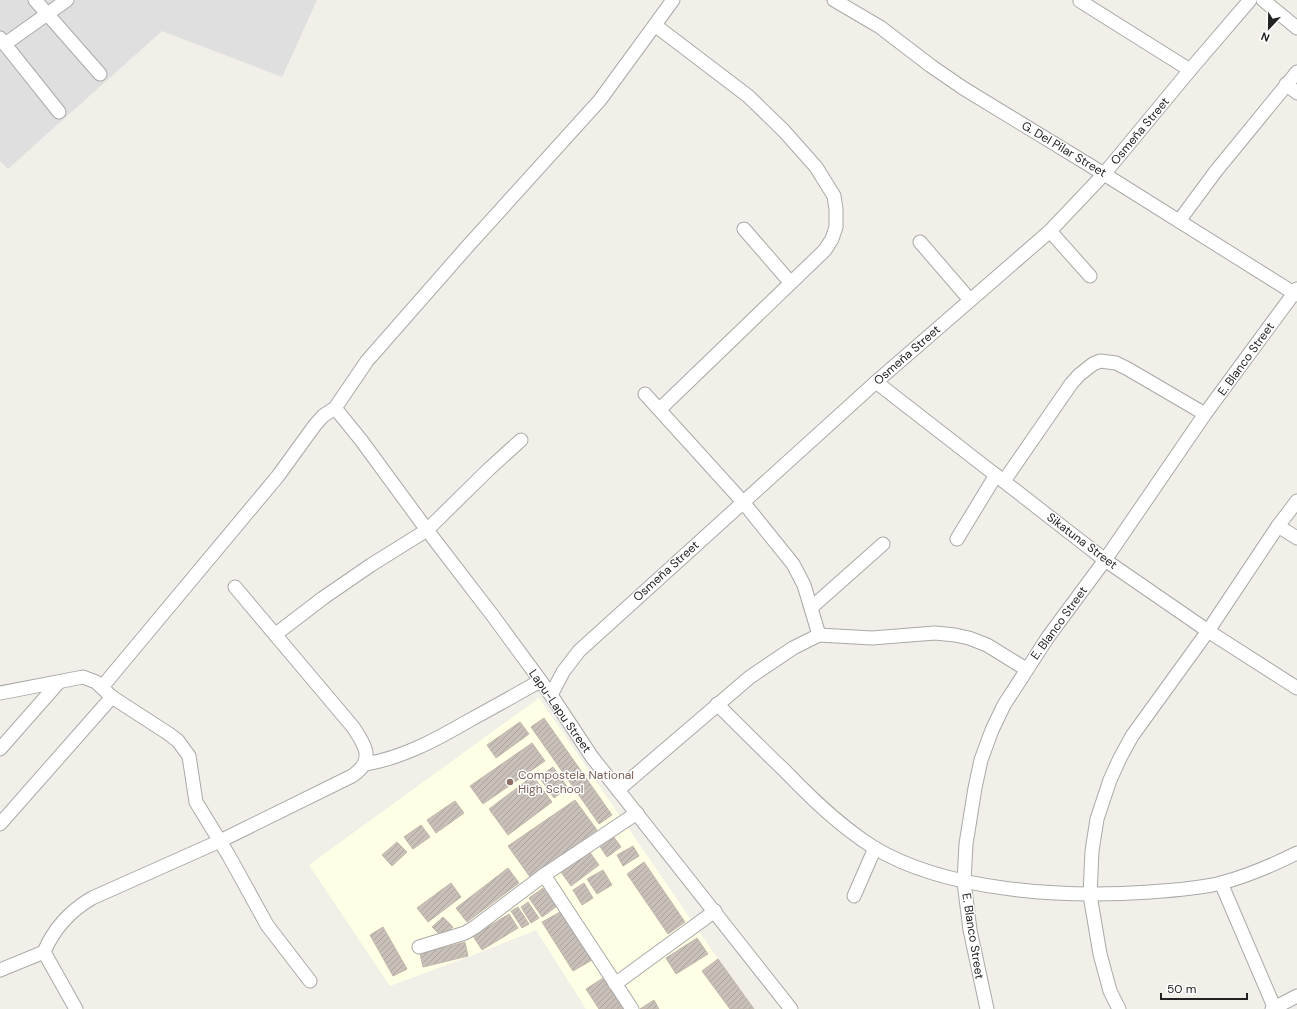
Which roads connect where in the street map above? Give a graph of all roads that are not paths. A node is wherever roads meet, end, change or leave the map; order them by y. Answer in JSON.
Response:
{"nodes":[{"id":1,"x":35,"y":0,"type":"edge"},
{"id":2,"x":67,"y":0,"type":"edge"},
{"id":3,"x":673,"y":0,"type":"edge"},
{"id":4,"x":834,"y":0,"type":"edge"},
{"id":5,"x":1250,"y":0,"type":"edge"},
{"id":6,"x":1263,"y":0,"type":"edge"},
{"id":7,"x":1080,"y":1,"type":"edge"},
{"id":8,"x":47,"y":14,"type":"junction"},
{"id":9,"x":656,"y":26,"type":"junction"},
{"id":10,"x":1297,"y":28,"type":"edge"},
{"id":11,"x":2,"y":41,"type":"edge"},
{"id":12,"x":1190,"y":70,"type":"junction"},
{"id":13,"x":1297,"y":72,"type":"edge"},
{"id":14,"x":100,"y":74,"type":"dead end"},
{"id":15,"x":1286,"y":84,"type":"junction"},
{"id":16,"x":1297,"y":92,"type":"edge"},
{"id":17,"x":59,"y":112,"type":"dead end"},
{"id":18,"x":1104,"y":174,"type":"junction"},
{"id":19,"x":1179,"y":220,"type":"junction"},
{"id":20,"x":744,"y":229,"type":"dead end"},
{"id":21,"x":1050,"y":231,"type":"junction"},
{"id":22,"x":920,"y":242,"type":"dead end"},
{"id":23,"x":1090,"y":276,"type":"dead end"},
{"id":24,"x":790,"y":282,"type":"junction"},
{"id":25,"x":1296,"y":292,"type":"edge"},
{"id":26,"x":970,"y":300,"type":"junction"},
{"id":27,"x":876,"y":382,"type":"junction"},
{"id":28,"x":645,"y":394,"type":"dead end"},
{"id":29,"x":335,"y":408,"type":"junction"},
{"id":30,"x":660,"y":409,"type":"junction"},
{"id":31,"x":1205,"y":414,"type":"junction"},
{"id":32,"x":521,"y":440,"type":"dead end"},
{"id":33,"x":1000,"y":478,"type":"junction"},
{"id":34,"x":1297,"y":501,"type":"edge"},
{"id":35,"x":743,"y":502,"type":"junction"},
{"id":36,"x":1278,"y":526,"type":"junction"},
{"id":37,"x":427,"y":530,"type":"junction"},
{"id":38,"x":1297,"y":538,"type":"edge"},
{"id":39,"x":957,"y":539,"type":"dead end"},
{"id":40,"x":883,"y":544,"type":"dead end"},
{"id":41,"x":1105,"y":560,"type":"junction"},
{"id":42,"x":235,"y":587,"type":"dead end"},
{"id":43,"x":812,"y":607,"type":"junction"},
{"id":44,"x":1208,"y":631,"type":"junction"},
{"id":45,"x":276,"y":634,"type":"junction"},
{"id":46,"x":819,"y":635,"type":"junction"},
{"id":47,"x":1026,"y":669,"type":"junction"},
{"id":48,"x":540,"y":681,"type":"junction"},
{"id":49,"x":59,"y":682,"type":"junction"},
{"id":50,"x":102,"y":687,"type":"junction"},
{"id":51,"x":1297,"y":688,"type":"edge"},
{"id":52,"x":0,"y":693,"type":"edge"},
{"id":53,"x":551,"y":695,"type":"junction"},
{"id":54,"x":112,"y":697,"type":"junction"},
{"id":55,"x":717,"y":704,"type":"junction"},
{"id":56,"x":0,"y":749,"type":"edge"},
{"id":57,"x":365,"y":764,"type":"junction"},
{"id":58,"x":618,"y":790,"type":"junction"},
{"id":59,"x":637,"y":813,"type":"junction"},
{"id":60,"x":0,"y":824,"type":"edge"},
{"id":61,"x":220,"y":841,"type":"junction"},
{"id":62,"x":875,"y":848,"type":"junction"},
{"id":63,"x":1297,"y":853,"type":"edge"},
{"id":64,"x":544,"y":875,"type":"junction"},
{"id":65,"x":964,"y":882,"type":"junction"},
{"id":66,"x":1221,"y":883,"type":"junction"},
{"id":67,"x":1090,"y":894,"type":"junction"},
{"id":68,"x":854,"y":896,"type":"dead end"},
{"id":69,"x":715,"y":911,"type":"junction"},
{"id":70,"x":419,"y":947,"type":"dead end"},
{"id":71,"x":44,"y":952,"type":"junction"},
{"id":72,"x":0,"y":970,"type":"edge"},
{"id":73,"x":310,"y":981,"type":"dead end"},
{"id":74,"x":616,"y":984,"type":"junction"},
{"id":75,"x":1297,"y":996,"type":"edge"},
{"id":76,"x":76,"y":1009,"type":"edge"},
{"id":77,"x":632,"y":1009,"type":"edge"},
{"id":78,"x":791,"y":1009,"type":"edge"},
{"id":79,"x":987,"y":1009,"type":"edge"},
{"id":80,"x":1119,"y":1009,"type":"edge"},
{"id":81,"x":1274,"y":1009,"type":"edge"}],
"edges":[{"from":1,"to":8,"type":"street"},
{"from":2,"to":8,"type":"street"},
{"from":3,"to":9,"type":"street"},
{"from":4,"to":18,"type":"street","name":"G. Del Pilar Street"},
{"from":5,"to":12,"type":"street","name":"Osmeña Street"},
{"from":6,"to":10,"type":"street"},
{"from":7,"to":12,"type":"street"},
{"from":8,"to":11,"type":"street"},
{"from":8,"to":14,"type":"street"},
{"from":9,"to":24,"type":"street"},
{"from":9,"to":29,"type":"street"},
{"from":11,"to":17,"type":"street"},
{"from":12,"to":18,"type":"street","name":"Osmeña Street"},
{"from":13,"to":15,"type":"street"},
{"from":15,"to":16,"type":"street"},
{"from":15,"to":19,"type":"street"},
{"from":18,"to":19,"type":"street","name":"G. Del Pilar Street"},
{"from":18,"to":21,"type":"street","name":"Osmeña Street"},
{"from":19,"to":25,"type":"street","name":"G. Del Pilar Street"},
{"from":20,"to":24,"type":"street"},
{"from":21,"to":23,"type":"street"},
{"from":21,"to":26,"type":"street","name":"Osmeña Street"},
{"from":22,"to":26,"type":"street"},
{"from":24,"to":30,"type":"street"},
{"from":25,"to":31,"type":"street","name":"E. Blanco Street"},
{"from":26,"to":27,"type":"street","name":"Osmeña Street"},
{"from":27,"to":33,"type":"street","name":"Sikatuna Street"},
{"from":27,"to":35,"type":"street","name":"Osmeña Street"},
{"from":28,"to":30,"type":"street"},
{"from":29,"to":37,"type":"street","name":"Lapu-Lapu Street"},
{"from":29,"to":50,"type":"street"},
{"from":30,"to":35,"type":"street"},
{"from":31,"to":33,"type":"street"},
{"from":31,"to":41,"type":"street","name":"E. Blanco Street"},
{"from":32,"to":37,"type":"street"},
{"from":33,"to":39,"type":"street"},
{"from":33,"to":41,"type":"street","name":"Sikatuna Street"},
{"from":34,"to":36,"type":"street"},
{"from":35,"to":43,"type":"street"},
{"from":35,"to":53,"type":"street","name":"Osmeña Street"},
{"from":36,"to":38,"type":"street"},
{"from":36,"to":44,"type":"street"},
{"from":37,"to":45,"type":"street"},
{"from":37,"to":48,"type":"street","name":"Lapu-Lapu Street"},
{"from":40,"to":43,"type":"street"},
{"from":41,"to":44,"type":"street","name":"Sikatuna Street"},
{"from":41,"to":47,"type":"street","name":"E. Blanco Street"},
{"from":42,"to":45,"type":"street"},
{"from":43,"to":46,"type":"street"},
{"from":44,"to":51,"type":"street","name":"Sikatuna Street"},
{"from":44,"to":67,"type":"street"},
{"from":45,"to":57,"type":"street"},
{"from":46,"to":47,"type":"street"},
{"from":46,"to":55,"type":"street"},
{"from":47,"to":65,"type":"street","name":"E. Blanco Street"},
{"from":48,"to":53,"type":"street","name":"Lapu-Lapu Street"},
{"from":48,"to":57,"type":"street"},
{"from":49,"to":50,"type":"street"},
{"from":49,"to":52,"type":"street"},
{"from":49,"to":56,"type":"street"},
{"from":50,"to":54,"type":"street"},
{"from":53,"to":58,"type":"street","name":"Lapu-Lapu Street"},
{"from":54,"to":60,"type":"street"},
{"from":54,"to":61,"type":"street"},
{"from":55,"to":58,"type":"street"},
{"from":55,"to":62,"type":"street"},
{"from":57,"to":61,"type":"street"},
{"from":58,"to":59,"type":"street","name":"Lapu-Lapu Street"},
{"from":59,"to":64,"type":"street"},
{"from":59,"to":69,"type":"street","name":"Lapu-Lapu Street"},
{"from":61,"to":71,"type":"street"},
{"from":61,"to":73,"type":"street"},
{"from":62,"to":65,"type":"street"},
{"from":62,"to":68,"type":"street"},
{"from":63,"to":66,"type":"street"},
{"from":64,"to":70,"type":"street"},
{"from":64,"to":74,"type":"street"},
{"from":65,"to":67,"type":"street"},
{"from":65,"to":79,"type":"street","name":"E. Blanco Street"},
{"from":66,"to":67,"type":"street"},
{"from":66,"to":81,"type":"street"},
{"from":67,"to":80,"type":"street"},
{"from":69,"to":74,"type":"street"},
{"from":69,"to":78,"type":"street","name":"Lapu-Lapu Street"},
{"from":71,"to":72,"type":"street"},
{"from":71,"to":76,"type":"street"},
{"from":74,"to":77,"type":"street"},
{"from":75,"to":81,"type":"street"}]}
